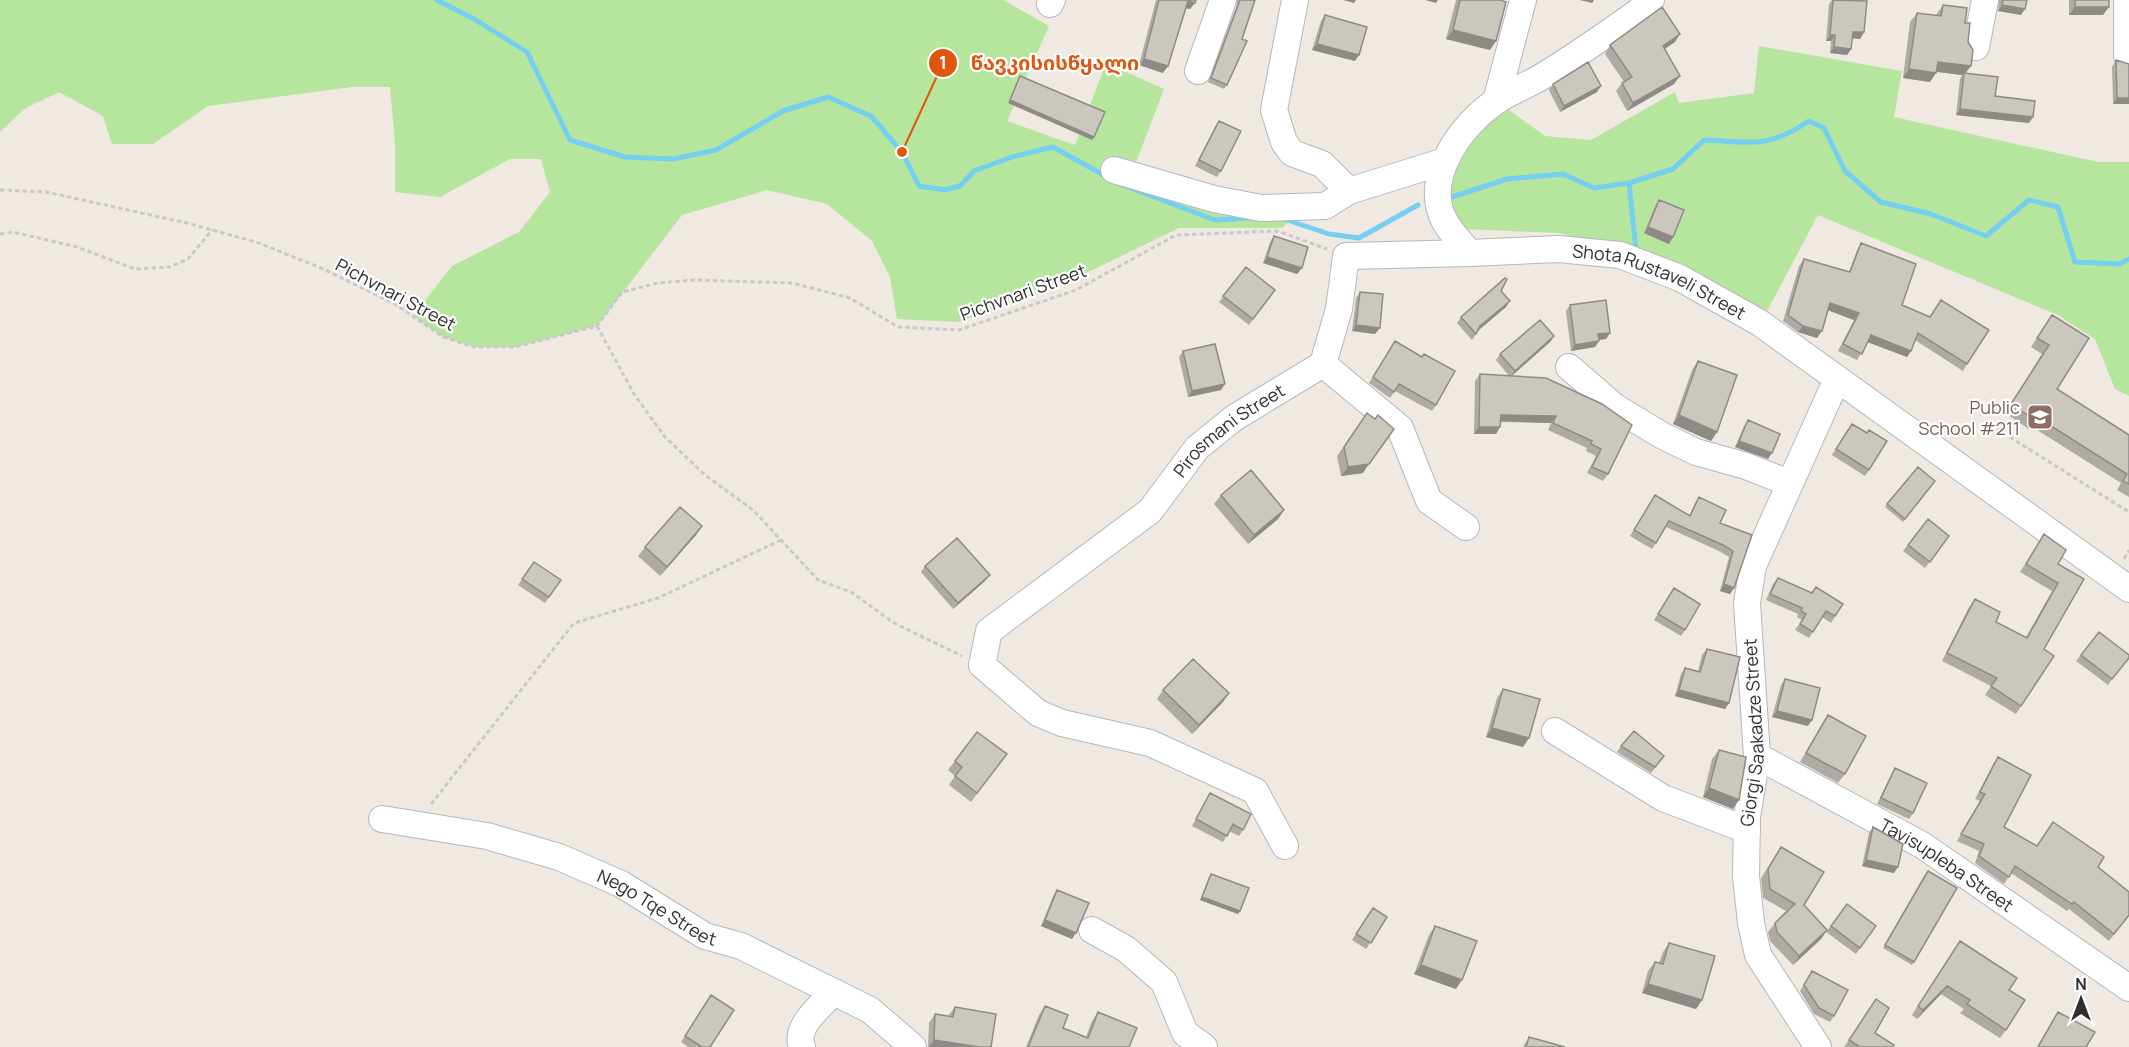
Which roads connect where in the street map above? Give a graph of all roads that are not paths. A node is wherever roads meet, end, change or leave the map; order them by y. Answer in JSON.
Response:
{"nodes":[{"id":1,"x":1223,"y":0,"type":"edge"},
{"id":2,"x":1295,"y":0,"type":"edge"},
{"id":3,"x":1522,"y":0,"type":"edge"},
{"id":4,"x":1651,"y":0,"type":"edge"},
{"id":5,"x":1985,"y":0,"type":"edge"},
{"id":6,"x":2127,"y":0,"type":"edge"},
{"id":7,"x":1976,"y":47,"type":"dead end"},
{"id":8,"x":2127,"y":56,"type":"dead end"},
{"id":9,"x":1198,"y":71,"type":"dead end"},
{"id":10,"x":1496,"y":101,"type":"junction"},
{"id":11,"x":1444,"y":160,"type":"junction"},
{"id":12,"x":1114,"y":170,"type":"dead end"},
{"id":13,"x":1349,"y":191,"type":"junction"},
{"id":14,"x":1469,"y":253,"type":"junction"},
{"id":15,"x":1323,"y":364,"type":"junction"},
{"id":16,"x":1569,"y":367,"type":"dead end"},
{"id":17,"x":1837,"y":379,"type":"junction"},
{"id":18,"x":1789,"y":483,"type":"junction"},
{"id":19,"x":1466,"y":527,"type":"dead end"},
{"id":20,"x":2129,"y":589,"type":"edge"},
{"id":21,"x":1554,"y":731,"type":"dead end"},
{"id":22,"x":1757,"y":756,"type":"junction"},
{"id":23,"x":382,"y":819,"type":"dead end"},
{"id":24,"x":1747,"y":831,"type":"junction"},
{"id":25,"x":1285,"y":846,"type":"dead end"},
{"id":26,"x":1092,"y":930,"type":"dead end"},
{"id":27,"x":2129,"y":988,"type":"edge"},
{"id":28,"x":834,"y":992,"type":"junction"},
{"id":29,"x":802,"y":1047,"type":"edge"},
{"id":30,"x":913,"y":1047,"type":"edge"},
{"id":31,"x":1204,"y":1047,"type":"edge"},
{"id":32,"x":1818,"y":1047,"type":"edge"}],
"edges":[{"from":1,"to":9,"type":"street"},
{"from":2,"to":13,"type":"street"},
{"from":3,"to":10,"type":"street"},
{"from":4,"to":10,"type":"street"},
{"from":5,"to":7,"type":"street"},
{"from":6,"to":8,"type":"street"},
{"from":10,"to":11,"type":"street"},
{"from":11,"to":13,"type":"street"},
{"from":11,"to":14,"type":"street"},
{"from":12,"to":13,"type":"street"},
{"from":14,"to":15,"type":"street"},
{"from":14,"to":17,"type":"street","name":"Shota Rustaveli Street"},
{"from":15,"to":19,"type":"street"},
{"from":15,"to":25,"type":"street","name":"Pirosmani Street"},
{"from":16,"to":18,"type":"street"},
{"from":17,"to":18,"type":"street","name":"Giorgi Saakadze Street"},
{"from":17,"to":20,"type":"street","name":"Shota Rustaveli Street"},
{"from":18,"to":22,"type":"street","name":"Giorgi Saakadze Street"},
{"from":21,"to":24,"type":"street"},
{"from":22,"to":24,"type":"street","name":"Giorgi Saakadze Street"},
{"from":22,"to":27,"type":"street","name":"Tavisupleba Street"},
{"from":23,"to":28,"type":"street","name":"Nego Tqe Street"},
{"from":24,"to":32,"type":"street","name":"Giorgi Saakadze Street"},
{"from":26,"to":31,"type":"street"},
{"from":28,"to":29,"type":"street"},
{"from":28,"to":30,"type":"street","name":"Nego Tqe Street"}]}
